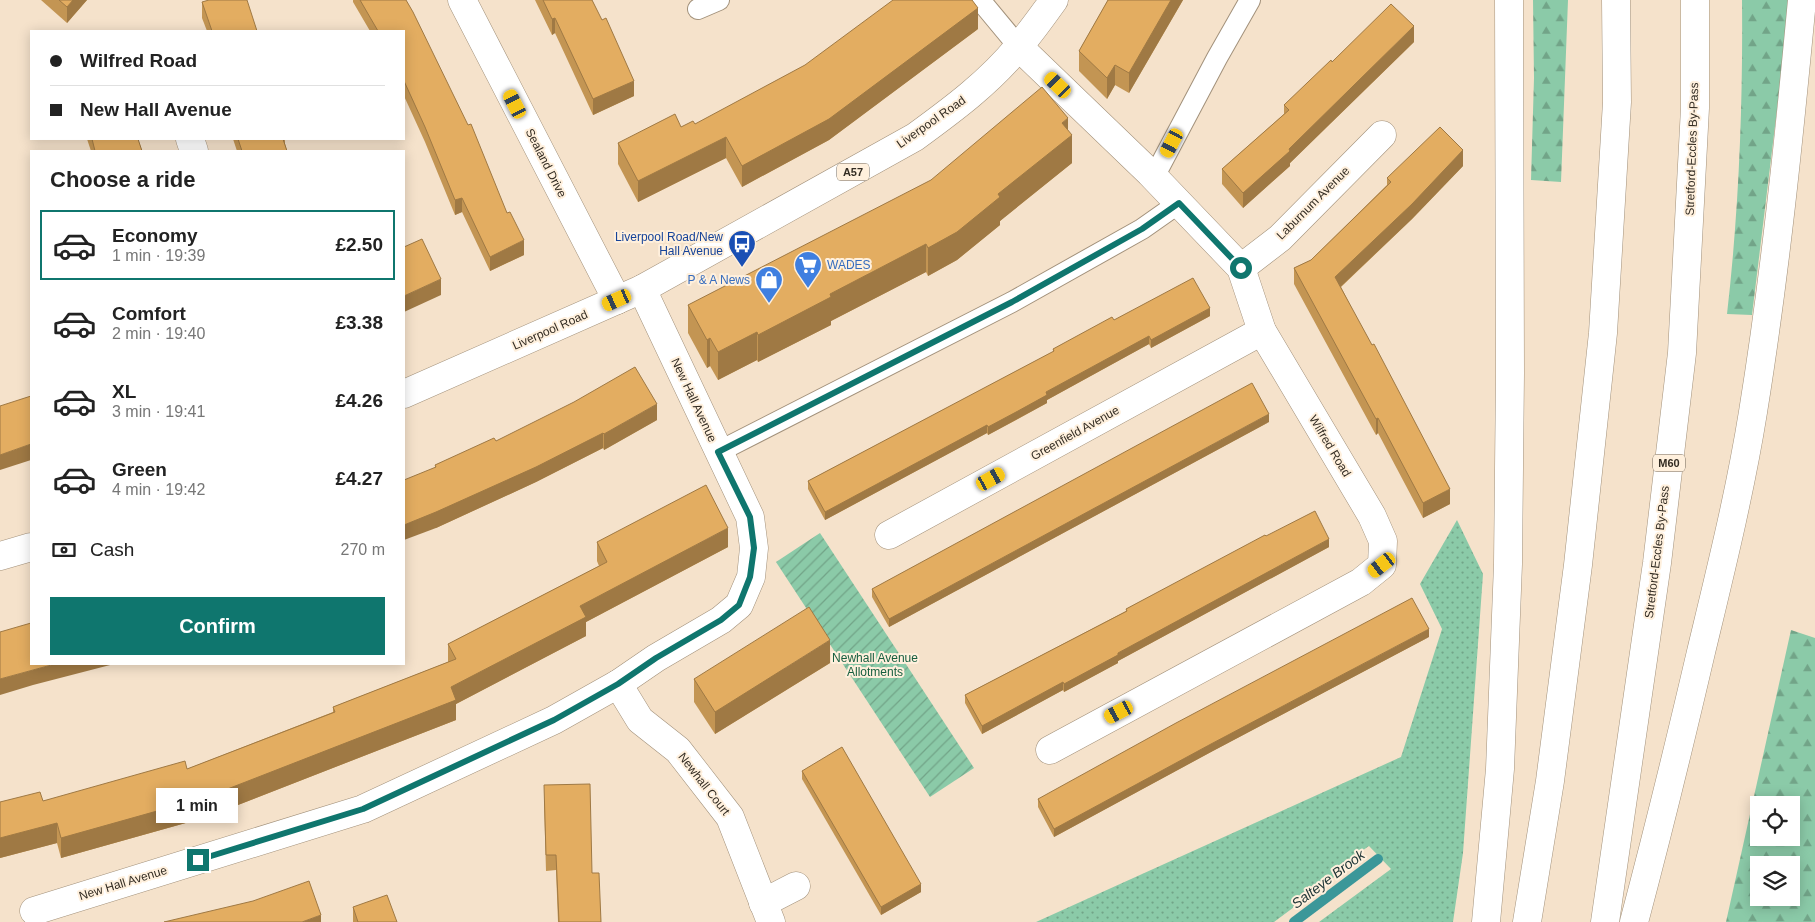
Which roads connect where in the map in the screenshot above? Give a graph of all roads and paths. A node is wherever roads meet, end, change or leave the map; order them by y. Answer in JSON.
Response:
{"nodes":[{"id":1,"x":462,"y":0,"type":"edge"},
{"id":2,"x":719,"y":0,"type":"edge"},
{"id":3,"x":980,"y":0,"type":"edge"},
{"id":4,"x":1054,"y":0,"type":"edge"},
{"id":5,"x":1250,"y":0,"type":"edge"},
{"id":6,"x":1510,"y":0,"type":"edge"},
{"id":7,"x":1616,"y":0,"type":"edge"},
{"id":8,"x":1695,"y":0,"type":"edge"},
{"id":9,"x":1802,"y":0,"type":"edge"},
{"id":10,"x":698,"y":9,"type":"dead end"},
{"id":11,"x":1019,"y":47,"type":"junction"},
{"id":12,"x":1382,"y":135,"type":"dead end"},
{"id":13,"x":1154,"y":177,"type":"junction"},
{"id":14,"x":1179,"y":203,"type":"junction"},
{"id":15,"x":1241,"y":268,"type":"junction"},
{"id":16,"x":642,"y":289,"type":"junction"},
{"id":17,"x":617,"y":300,"type":"junction"},
{"id":18,"x":1262,"y":331,"type":"junction"},
{"id":19,"x":405,"y":394,"type":"edge"},
{"id":20,"x":718,"y":452,"type":"junction"},
{"id":21,"x":889,"y":535,"type":"dead end"},
{"id":22,"x":30,"y":547,"type":"edge"},
{"id":23,"x":0,"y":556,"type":"edge"},
{"id":24,"x":618,"y":684,"type":"junction"},
{"id":25,"x":1050,"y":750,"type":"dead end"},
{"id":26,"x":796,"y":886,"type":"dead end"},
{"id":27,"x":34,"y":911,"type":"dead end"},
{"id":28,"x":767,"y":912,"type":"edge"},
{"id":29,"x":1486,"y":922,"type":"edge"},
{"id":30,"x":1527,"y":922,"type":"edge"},
{"id":31,"x":1605,"y":922,"type":"edge"},
{"id":32,"x":1634,"y":922,"type":"edge"}],
"edges":[{"from":1,"to":17,"type":"main road","name":"Sealand Drive"},
{"from":2,"to":10,"type":"lane"},
{"from":3,"to":11,"type":"lane"},
{"from":4,"to":11,"type":"main road","name":"Liverpool Road","number":"A57"},
{"from":5,"to":13,"type":"lane"},
{"from":6,"to":29,"type":"main road"},
{"from":7,"to":30,"type":"main road"},
{"from":8,"to":31,"type":"main road","name":"Stretford-Eccles By-Pass","number":"M60"},
{"from":9,"to":32,"type":"main road"},
{"from":11,"to":13,"type":"main road","name":"Wilfred Road"},
{"from":11,"to":16,"type":"main road","name":"Liverpool Road","number":"A57"},
{"from":12,"to":15,"type":"main road","name":"Laburnum Avenue"},
{"from":13,"to":14,"type":"main road","name":"Wilfred Road"},
{"from":14,"to":15,"type":"main road","name":"Wilfred Road"},
{"from":14,"to":20,"type":"lane"},
{"from":15,"to":18,"type":"main road","name":"Wilfred Road"},
{"from":16,"to":17,"type":"main road","name":"Liverpool Road","number":"A57"},
{"from":16,"to":20,"type":"main road","name":"New Hall Avenue"},
{"from":17,"to":19,"type":"main road","name":"Liverpool Road","number":"A57"},
{"from":18,"to":21,"type":"main road","name":"Greenfield Avenue"},
{"from":18,"to":25,"type":"main road","name":"Wilfred Road"},
{"from":20,"to":24,"type":"main road","name":"New Hall Avenue"},
{"from":22,"to":23,"type":"main road"},
{"from":24,"to":27,"type":"main road","name":"New Hall Avenue"},
{"from":24,"to":28,"type":"main road","name":"Newhall Court"},
{"from":26,"to":28,"type":"main road","name":"Newhall Court"}]}
